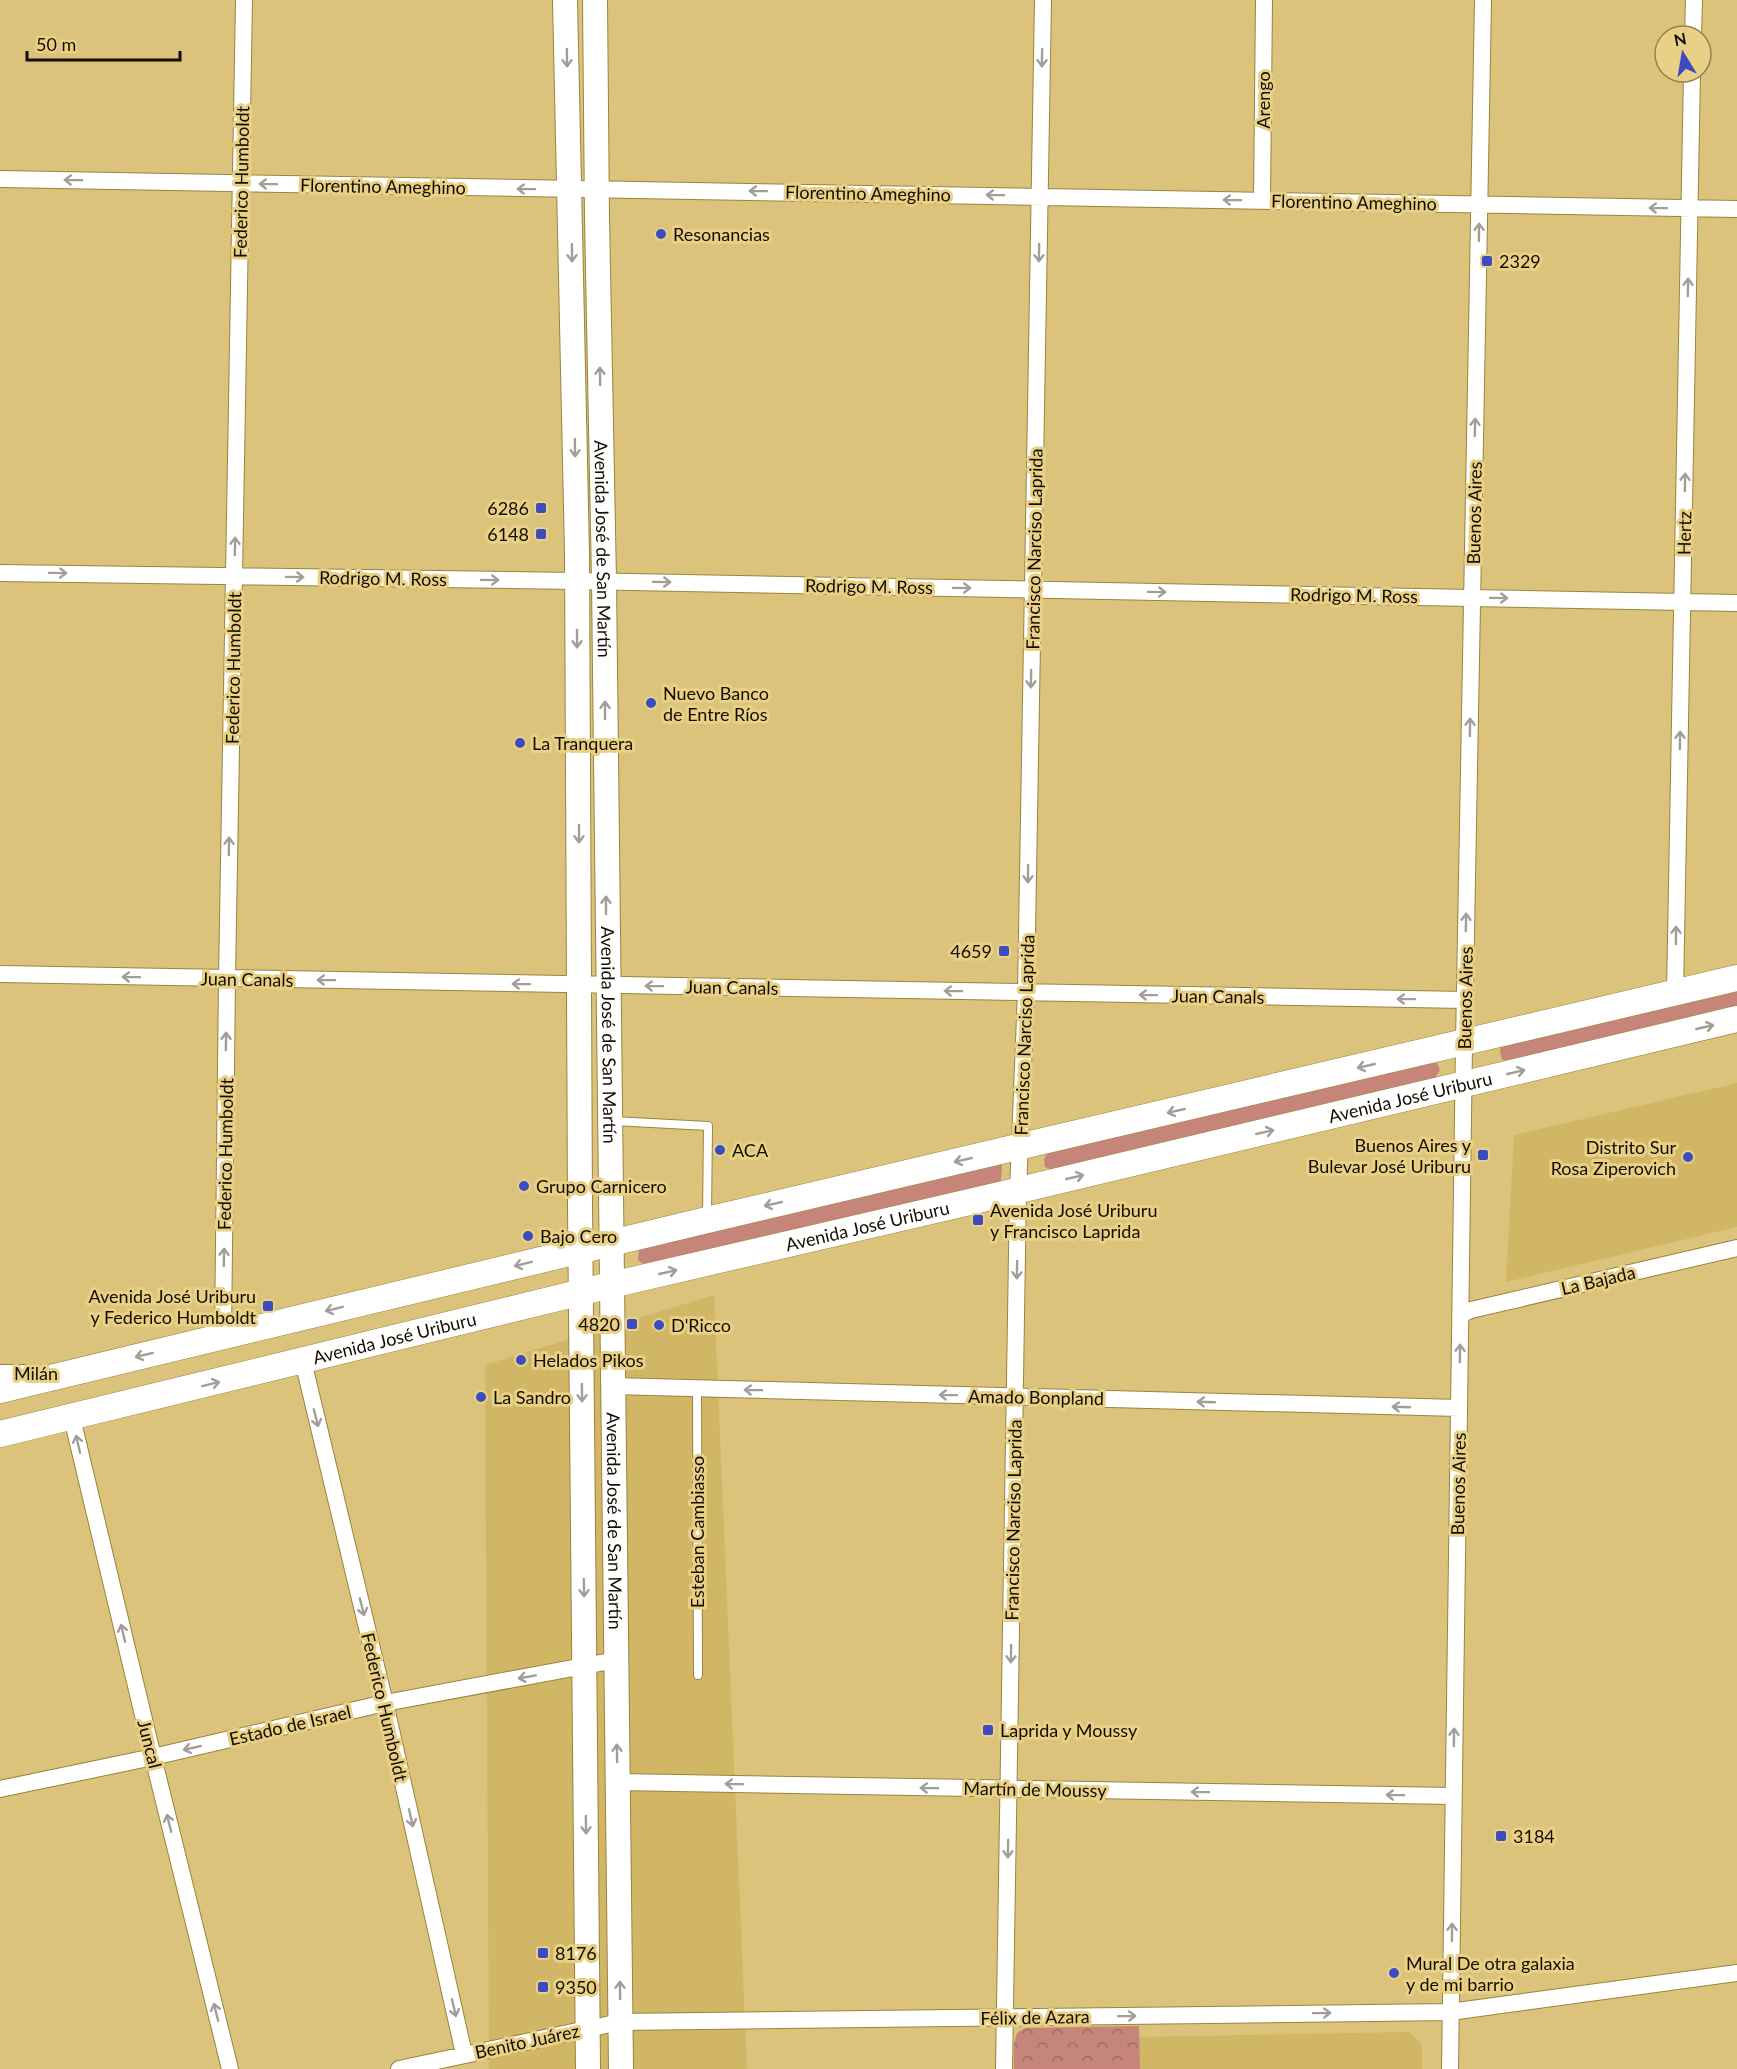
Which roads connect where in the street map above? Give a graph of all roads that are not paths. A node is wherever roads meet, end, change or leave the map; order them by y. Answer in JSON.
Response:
{"nodes":[{"id":1,"x":244,"y":0,"type":"edge"},
{"id":2,"x":565,"y":0,"type":"edge"},
{"id":3,"x":595,"y":0,"type":"edge"},
{"id":4,"x":1043,"y":0,"type":"edge"},
{"id":5,"x":1264,"y":0,"type":"edge"},
{"id":6,"x":1483,"y":0,"type":"edge"},
{"id":7,"x":1694,"y":0,"type":"edge"},
{"id":8,"x":1693,"y":24,"type":"edge"},
{"id":9,"x":1692,"y":84,"type":"edge"},
{"id":10,"x":0,"y":179,"type":"edge"},
{"id":11,"x":241,"y":183,"type":"junction"},
{"id":12,"x":597,"y":188,"type":"junction"},
{"id":13,"x":571,"y":190,"type":"junction"},
{"id":14,"x":1040,"y":196,"type":"junction"},
{"id":15,"x":1262,"y":201,"type":"junction"},
{"id":16,"x":1479,"y":204,"type":"junction"},
{"id":17,"x":1690,"y":208,"type":"junction"},
{"id":18,"x":1737,"y":209,"type":"edge"},
{"id":19,"x":0,"y":573,"type":"edge"},
{"id":20,"x":234,"y":576,"type":"junction"},
{"id":21,"x":577,"y":581,"type":"junction"},
{"id":22,"x":604,"y":581,"type":"junction"},
{"id":23,"x":1033,"y":590,"type":"junction"},
{"id":24,"x":1472,"y":598,"type":"junction"},
{"id":25,"x":1683,"y":602,"type":"junction"},
{"id":26,"x":1737,"y":603,"type":"edge"},
{"id":27,"x":0,"y":974,"type":"edge"},
{"id":28,"x":227,"y":978,"type":"junction"},
{"id":29,"x":1737,"y":978,"type":"edge"},
{"id":30,"x":580,"y":985,"type":"junction"},
{"id":31,"x":607,"y":985,"type":"junction"},
{"id":32,"x":1026,"y":992,"type":"junction"},
{"id":33,"x":1675,"y":993,"type":"junction"},
{"id":34,"x":1465,"y":1000,"type":"junction"},
{"id":35,"x":1737,"y":1019,"type":"edge"},
{"id":36,"x":1464,"y":1044,"type":"junction"},
{"id":37,"x":1464,"y":1084,"type":"junction"},
{"id":38,"x":609,"y":1121,"type":"junction"},
{"id":39,"x":1020,"y":1147,"type":"junction"},
{"id":40,"x":1018,"y":1191,"type":"junction"},
{"id":41,"x":707,"y":1220,"type":"junction"},
{"id":42,"x":611,"y":1243,"type":"junction"},
{"id":43,"x":1737,"y":1248,"type":"edge"},
{"id":44,"x":580,"y":1250,"type":"junction"},
{"id":45,"x":611,"y":1285,"type":"junction"},
{"id":46,"x":581,"y":1293,"type":"junction"},
{"id":47,"x":1460,"y":1315,"type":"junction"},
{"id":48,"x":223,"y":1336,"type":"junction"},
{"id":49,"x":303,"y":1361,"type":"junction"},
{"id":50,"x":72,"y":1372,"type":"junction"},
{"id":51,"x":0,"y":1373,"type":"edge"},
{"id":52,"x":613,"y":1386,"type":"junction"},
{"id":53,"x":697,"y":1389,"type":"junction"},
{"id":54,"x":0,"y":1390,"type":"edge"},
{"id":55,"x":1015,"y":1397,"type":"junction"},
{"id":56,"x":1459,"y":1408,"type":"junction"},
{"id":57,"x":72,"y":1418,"type":"junction"},
{"id":58,"x":0,"y":1434,"type":"edge"},
{"id":59,"x":616,"y":1660,"type":"junction"},
{"id":60,"x":584,"y":1666,"type":"junction"},
{"id":61,"x":698,"y":1676,"type":"dead end"},
{"id":62,"x":385,"y":1703,"type":"junction"},
{"id":63,"x":153,"y":1757,"type":"junction"},
{"id":64,"x":618,"y":1782,"type":"junction"},
{"id":65,"x":1009,"y":1789,"type":"junction"},
{"id":66,"x":0,"y":1790,"type":"edge"},
{"id":67,"x":1453,"y":1796,"type":"junction"},
{"id":68,"x":1737,"y":1973,"type":"edge"},
{"id":69,"x":1450,"y":2012,"type":"junction"},
{"id":70,"x":1005,"y":2017,"type":"junction"},
{"id":71,"x":620,"y":2022,"type":"junction"},
{"id":72,"x":588,"y":2028,"type":"junction"},
{"id":73,"x":464,"y":2054,"type":"junction"},
{"id":74,"x":230,"y":2069,"type":"edge"},
{"id":75,"x":399,"y":2069,"type":"edge"},
{"id":76,"x":588,"y":2069,"type":"edge"},
{"id":77,"x":621,"y":2069,"type":"edge"},
{"id":78,"x":1004,"y":2069,"type":"edge"},
{"id":79,"x":1450,"y":2069,"type":"edge"}],
"edges":[{"from":1,"to":11,"type":"street","name":"Federico Humboldt"},
{"from":2,"to":13,"type":"main road","name":"Avenida José de San Martín","one_way":true},
{"from":3,"to":12,"type":"main road","name":"Avenida José de San Martín"},
{"from":4,"to":14,"type":"street","name":"Francisco Narciso Laprida","one_way":true},
{"from":5,"to":15,"type":"street","name":"Arengo"},
{"from":6,"to":16,"type":"street","name":"Buenos Aires"},
{"from":7,"to":8,"type":"street"},
{"from":9,"to":17,"type":"street","name":"Hertz"},
{"from":11,"to":10,"type":"street","name":"Florentino Ameghino","one_way":true},
{"from":13,"to":11,"type":"street","name":"Florentino Ameghino","one_way":true},
{"from":20,"to":11,"type":"street","name":"Federico Humboldt","one_way":true},
{"from":12,"to":13,"type":"street","name":"Florentino Ameghino"},
{"from":14,"to":12,"type":"street","name":"Florentino Ameghino","one_way":true},
{"from":22,"to":12,"type":"main road","name":"Avenida José de San Martín","one_way":true},
{"from":13,"to":21,"type":"main road","name":"Avenida José de San Martín","one_way":true},
{"from":15,"to":14,"type":"street","name":"Florentino Ameghino","one_way":true},
{"from":14,"to":23,"type":"street","name":"Francisco Narciso Laprida","one_way":true},
{"from":15,"to":16,"type":"street","name":"Florentino Ameghino"},
{"from":17,"to":16,"type":"street","name":"Florentino Ameghino","one_way":true},
{"from":24,"to":16,"type":"street","name":"Buenos Aires","one_way":true},
{"from":17,"to":18,"type":"street","name":"Florentino Ameghino"},
{"from":25,"to":17,"type":"street","name":"Hertz","one_way":true},
{"from":19,"to":20,"type":"street","name":"Rodrigo M. Ross","one_way":true},
{"from":20,"to":21,"type":"street","name":"Rodrigo M. Ross","one_way":true},
{"from":28,"to":20,"type":"street","name":"Federico Humboldt","one_way":true},
{"from":21,"to":22,"type":"street","name":"Rodrigo M. Ross"},
{"from":21,"to":30,"type":"main road","name":"Avenida José de San Martín","one_way":true},
{"from":22,"to":23,"type":"street","name":"Rodrigo M. Ross","one_way":true},
{"from":31,"to":22,"type":"main road","name":"Avenida José de San Martín","one_way":true},
{"from":23,"to":24,"type":"street","name":"Rodrigo M. Ross","one_way":true},
{"from":23,"to":32,"type":"street","name":"Francisco Narciso Laprida","one_way":true},
{"from":24,"to":25,"type":"street","name":"Rodrigo M. Ross","one_way":true},
{"from":34,"to":24,"type":"street","name":"Buenos Aires","one_way":true},
{"from":25,"to":26,"type":"street","name":"Rodrigo M. Ross"},
{"from":33,"to":25,"type":"street","name":"Hertz","one_way":true},
{"from":28,"to":27,"type":"street","name":"Juan Canals","one_way":true},
{"from":30,"to":28,"type":"street","name":"Juan Canals","one_way":true},
{"from":48,"to":28,"type":"street","name":"Federico Humboldt","one_way":true},
{"from":29,"to":33,"type":"main road"},
{"from":30,"to":31,"type":"street","name":"Juan Canals"},
{"from":30,"to":44,"type":"main road","name":"Avenida José de San Martín"},
{"from":32,"to":31,"type":"street","name":"Juan Canals","one_way":true},
{"from":31,"to":38,"type":"main road","name":"Avenida José de San Martín"},
{"from":34,"to":32,"type":"street","name":"Juan Canals","one_way":true},
{"from":32,"to":39,"type":"street","name":"Francisco Narciso Laprida"},
{"from":33,"to":36,"type":"main road"},
{"from":34,"to":36,"type":"street","name":"Buenos Aires"},
{"from":37,"to":35,"type":"main road","name":"Avenida José Uriburu","one_way":true},
{"from":36,"to":37,"type":"street","name":"Buenos Aires"},
{"from":36,"to":39,"type":"main road","one_way":true},
{"from":40,"to":37,"type":"main road","name":"Avenida José Uriburu","one_way":true},
{"from":37,"to":47,"type":"street","name":"Buenos Aires"},
{"from":38,"to":41,"type":"lane"},
{"from":38,"to":42,"type":"main road","name":"Avenida José de San Martín"},
{"from":39,"to":40,"type":"street","name":"Francisco Narciso Laprida"},
{"from":39,"to":41,"type":"main road","one_way":true},
{"from":45,"to":40,"type":"main road","name":"Avenida José Uriburu","one_way":true},
{"from":40,"to":55,"type":"street","name":"Francisco Narciso Laprida","one_way":true},
{"from":41,"to":42,"type":"main road"},
{"from":42,"to":44,"type":"main road"},
{"from":42,"to":45,"type":"main road","name":"Avenida José de San Martín"},
{"from":43,"to":47,"type":"street","name":"La Bajada"},
{"from":44,"to":46,"type":"main road","name":"Avenida José de San Martín"},
{"from":44,"to":48,"type":"main road","one_way":true},
{"from":45,"to":46,"type":"main road","name":"Avenida José Uriburu"},
{"from":45,"to":52,"type":"main road","name":"Avenida José de San Martín"},
{"from":46,"to":49,"type":"main road","name":"Avenida José Uriburu"},
{"from":46,"to":60,"type":"main road","name":"Avenida José de San Martín","one_way":true},
{"from":56,"to":47,"type":"street","name":"Buenos Aires","one_way":true},
{"from":48,"to":50,"type":"main road","one_way":true},
{"from":57,"to":49,"type":"main road","name":"Avenida José Uriburu","one_way":true},
{"from":49,"to":62,"type":"street","name":"Federico Humboldt","one_way":true},
{"from":50,"to":51,"type":"street","name":"Milán"},
{"from":50,"to":54,"type":"main road"},
{"from":52,"to":53,"type":"street","name":"Amado Bonpland"},
{"from":52,"to":59,"type":"main road","name":"Avenida José de San Martín"},
{"from":55,"to":53,"type":"street","name":"Amado Bonpland","one_way":true},
{"from":53,"to":61,"type":"lane","name":"Esteban Cambiasso"},
{"from":56,"to":55,"type":"street","name":"Amado Bonpland","one_way":true},
{"from":55,"to":65,"type":"street","name":"Francisco Narciso Laprida","one_way":true},
{"from":67,"to":56,"type":"street","name":"Buenos Aires","one_way":true},
{"from":57,"to":58,"type":"main road","name":"Avenida José Uriburu"},
{"from":63,"to":57,"type":"street","name":"Juncal","one_way":true},
{"from":59,"to":60,"type":"street","name":"Estado de Israel"},
{"from":64,"to":59,"type":"main road","name":"Avenida José de San Martín","one_way":true},
{"from":60,"to":62,"type":"street","name":"Estado de Israel","one_way":true},
{"from":60,"to":72,"type":"main road","name":"Avenida José de San Martín","one_way":true},
{"from":62,"to":63,"type":"street","name":"Estado de Israel","one_way":true},
{"from":62,"to":73,"type":"street","name":"Federico Humboldt","one_way":true},
{"from":63,"to":66,"type":"street","name":"Estado de Israel"},
{"from":74,"to":63,"type":"street","name":"Juncal","one_way":true},
{"from":65,"to":64,"type":"street","name":"Martín de Moussy","one_way":true},
{"from":71,"to":64,"type":"main road","name":"Avenida José de San Martín","one_way":true},
{"from":67,"to":65,"type":"street","name":"Martín de Moussy","one_way":true},
{"from":65,"to":70,"type":"street","name":"Francisco Narciso Laprida","one_way":true},
{"from":69,"to":67,"type":"street","name":"Buenos Aires","one_way":true},
{"from":68,"to":69,"type":"street","name":"Félix de Azara"},
{"from":70,"to":69,"type":"street","name":"Félix de Azara","one_way":true},
{"from":69,"to":79,"type":"street","name":"Buenos Aires"},
{"from":70,"to":71,"type":"street","name":"Félix de Azara"},
{"from":70,"to":78,"type":"street","name":"Francisco Narciso Laprida"},
{"from":71,"to":72,"type":"street","name":"Benito Juárez"},
{"from":71,"to":77,"type":"main road","name":"Avenida José de San Martín"},
{"from":72,"to":73,"type":"street","name":"Benito Juárez"},
{"from":72,"to":76,"type":"main road","name":"Avenida José de San Martín"},
{"from":73,"to":75,"type":"street","name":"Benito Juárez"}]}
